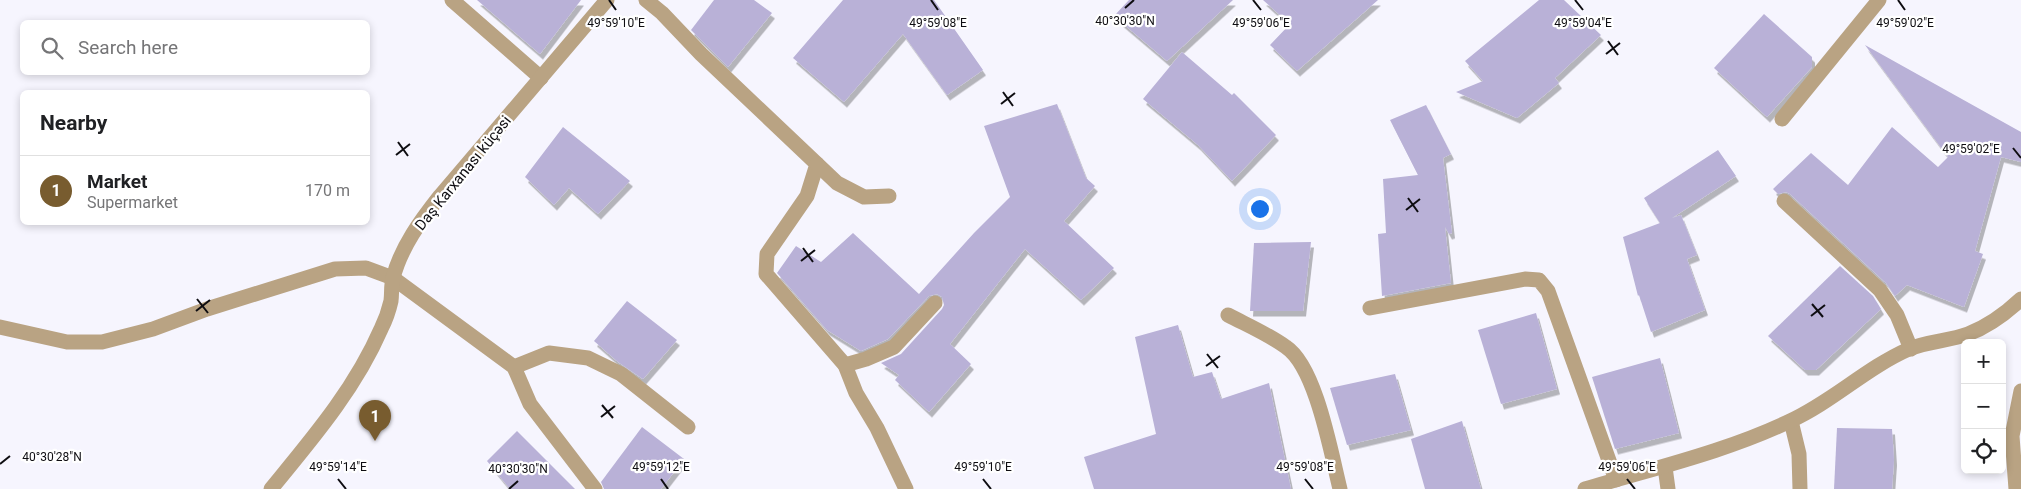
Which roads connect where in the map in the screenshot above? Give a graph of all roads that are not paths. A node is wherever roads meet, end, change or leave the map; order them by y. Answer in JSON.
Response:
{"nodes":[{"id":1,"x":452,"y":0,"type":"edge"},
{"id":2,"x":606,"y":0,"type":"edge"},
{"id":3,"x":646,"y":0,"type":"edge"},
{"id":4,"x":1879,"y":0,"type":"edge"},
{"id":5,"x":541,"y":78,"type":"junction"},
{"id":6,"x":1782,"y":119,"type":"dead end"},
{"id":7,"x":817,"y":164,"type":"junction"},
{"id":8,"x":888,"y":196,"type":"dead end"},
{"id":9,"x":1784,"y":201,"type":"dead end"},
{"id":10,"x":393,"y":278,"type":"junction"},
{"id":11,"x":2021,"y":299,"type":"edge"},
{"id":12,"x":935,"y":303,"type":"dead end"},
{"id":13,"x":1370,"y":308,"type":"dead end"},
{"id":14,"x":1228,"y":315,"type":"dead end"},
{"id":15,"x":0,"y":327,"type":"edge"},
{"id":16,"x":1911,"y":349,"type":"junction"},
{"id":17,"x":845,"y":365,"type":"junction"},
{"id":18,"x":514,"y":367,"type":"junction"},
{"id":19,"x":2021,"y":391,"type":"edge"},
{"id":20,"x":1791,"y":421,"type":"junction"},
{"id":21,"x":688,"y":427,"type":"dead end"},
{"id":22,"x":1665,"y":467,"type":"junction"},
{"id":23,"x":1616,"y":480,"type":"junction"},
{"id":24,"x":272,"y":489,"type":"edge"},
{"id":25,"x":595,"y":489,"type":"edge"},
{"id":26,"x":906,"y":489,"type":"edge"},
{"id":27,"x":1340,"y":489,"type":"edge"},
{"id":28,"x":1585,"y":489,"type":"edge"},
{"id":29,"x":1668,"y":489,"type":"edge"},
{"id":30,"x":1800,"y":489,"type":"edge"},
{"id":31,"x":2016,"y":489,"type":"edge"}],
"edges":[{"from":1,"to":5,"type":"street"},
{"from":2,"to":5,"type":"street","name":"Daş Karxanası küçəsi"},
{"from":3,"to":7,"type":"street"},
{"from":4,"to":6,"type":"street"},
{"from":5,"to":10,"type":"street","name":"Daş Karxanası küçəsi"},
{"from":7,"to":8,"type":"street"},
{"from":7,"to":17,"type":"street"},
{"from":9,"to":16,"type":"street"},
{"from":10,"to":15,"type":"street"},
{"from":10,"to":18,"type":"street"},
{"from":10,"to":24,"type":"street","name":"Daş Karxanası küçəsi"},
{"from":11,"to":16,"type":"street"},
{"from":12,"to":17,"type":"street"},
{"from":13,"to":23,"type":"street"},
{"from":14,"to":27,"type":"street"},
{"from":16,"to":20,"type":"street"},
{"from":17,"to":26,"type":"street"},
{"from":18,"to":21,"type":"street"},
{"from":18,"to":25,"type":"street"},
{"from":19,"to":31,"type":"street"},
{"from":20,"to":22,"type":"street"},
{"from":20,"to":30,"type":"street"},
{"from":22,"to":23,"type":"street"},
{"from":22,"to":29,"type":"street"},
{"from":23,"to":28,"type":"street"}]}
